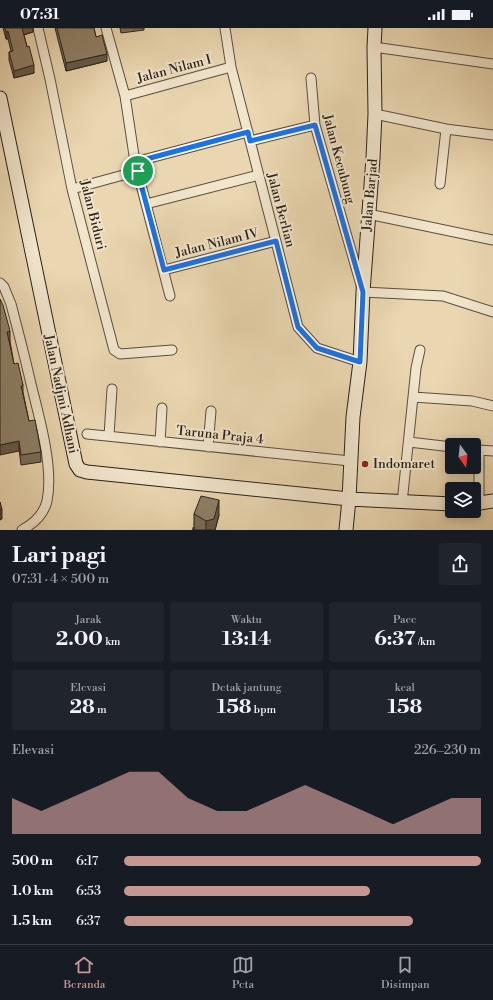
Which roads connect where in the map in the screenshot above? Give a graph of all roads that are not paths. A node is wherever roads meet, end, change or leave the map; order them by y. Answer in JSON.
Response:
{"nodes":[{"id":1,"x":38,"y":28,"type":"edge"},
{"id":2,"x":106,"y":28,"type":"edge"},
{"id":3,"x":226,"y":28,"type":"edge"},
{"id":4,"x":375,"y":28,"type":"edge"},
{"id":5,"x":374,"y":47,"type":"junction"},
{"id":6,"x":493,"y":64,"type":"edge"},
{"id":7,"x":231,"y":67,"type":"junction"},
{"id":8,"x":311,"y":78,"type":"dead end"},
{"id":9,"x":124,"y":96,"type":"junction"},
{"id":10,"x":0,"y":98,"type":"edge"},
{"id":11,"x":376,"y":114,"type":"junction"},
{"id":12,"x":315,"y":125,"type":"junction"},
{"id":13,"x":446,"y":129,"type":"junction"},
{"id":14,"x":248,"y":132,"type":"junction"},
{"id":15,"x":493,"y":135,"type":"edge"},
{"id":16,"x":250,"y":141,"type":"junction"},
{"id":17,"x":136,"y":167,"type":"junction"},
{"id":18,"x":259,"y":175,"type":"junction"},
{"id":19,"x":440,"y":184,"type":"dead end"},
{"id":20,"x":72,"y":189,"type":"junction"},
{"id":21,"x":146,"y":204,"type":"junction"},
{"id":22,"x":368,"y":214,"type":"junction"},
{"id":23,"x":493,"y":240,"type":"edge"},
{"id":24,"x":276,"y":241,"type":"junction"},
{"id":25,"x":164,"y":270,"type":"junction"},
{"id":26,"x":0,"y":283,"type":"edge"},
{"id":27,"x":363,"y":292,"type":"junction"},
{"id":28,"x":170,"y":296,"type":"dead end"},
{"id":29,"x":493,"y":312,"type":"edge"},
{"id":30,"x":172,"y":350,"type":"dead end"},
{"id":31,"x":420,"y":350,"type":"dead end"},
{"id":32,"x":360,"y":362,"type":"junction"},
{"id":33,"x":112,"y":389,"type":"dead end"},
{"id":34,"x":413,"y":397,"type":"junction"},
{"id":35,"x":493,"y":406,"type":"edge"},
{"id":36,"x":162,"y":408,"type":"dead end"},
{"id":37,"x":211,"y":411,"type":"dead end"},
{"id":38,"x":87,"y":434,"type":"dead end"},
{"id":39,"x":109,"y":436,"type":"junction"},
{"id":40,"x":160,"y":442,"type":"junction"},
{"id":41,"x":409,"y":442,"type":"junction"},
{"id":42,"x":445,"y":446,"type":"edge"},
{"id":43,"x":208,"y":447,"type":"junction"},
{"id":44,"x":481,"y":450,"type":"edge"},
{"id":45,"x":493,"y":451,"type":"edge"},
{"id":46,"x":350,"y":461,"type":"junction"},
{"id":47,"x":349,"y":499,"type":"junction"},
{"id":48,"x":493,"y":501,"type":"edge"},
{"id":49,"x":402,"y":503,"type":"junction"},
{"id":50,"x":481,"y":503,"type":"edge"},
{"id":51,"x":445,"y":504,"type":"edge"},
{"id":52,"x":22,"y":530,"type":"edge"},
{"id":53,"x":346,"y":530,"type":"edge"}],
"edges":[{"from":1,"to":20,"type":"street","name":"Jalan Biduri"},
{"from":2,"to":9,"type":"street"},
{"from":3,"to":7,"type":"street","name":"Jalan Berlian"},
{"from":4,"to":5,"type":"main road","name":"Jalan Barjad"},
{"from":5,"to":6,"type":"street"},
{"from":5,"to":11,"type":"main road","name":"Jalan Barjad"},
{"from":7,"to":9,"type":"street","name":"Jalan Nilam I"},
{"from":7,"to":14,"type":"street","name":"Jalan Berlian"},
{"from":8,"to":12,"type":"street","name":"Jalan Kecubung"},
{"from":9,"to":17,"type":"street"},
{"from":10,"to":47,"type":"main road","name":"Jalan Nadjmi Adhani"},
{"from":11,"to":13,"type":"street"},
{"from":11,"to":22,"type":"main road","name":"Jalan Barjad"},
{"from":12,"to":16,"type":"street"},
{"from":12,"to":27,"type":"street","name":"Jalan Kecubung"},
{"from":13,"to":15,"type":"street"},
{"from":13,"to":19,"type":"street"},
{"from":14,"to":16,"type":"street","name":"Jalan Berlian"},
{"from":14,"to":17,"type":"street"},
{"from":16,"to":18,"type":"street","name":"Jalan Berlian"},
{"from":17,"to":20,"type":"street"},
{"from":17,"to":21,"type":"street"},
{"from":18,"to":21,"type":"street"},
{"from":18,"to":24,"type":"street","name":"Jalan Berlian"},
{"from":20,"to":30,"type":"street","name":"Jalan Biduri"},
{"from":21,"to":25,"type":"street"},
{"from":22,"to":23,"type":"street"},
{"from":22,"to":27,"type":"main road","name":"Jalan Barjad"},
{"from":24,"to":25,"type":"street","name":"Jalan Nilam IV"},
{"from":24,"to":32,"type":"street","name":"Jalan Berlian"},
{"from":25,"to":28,"type":"street"},
{"from":26,"to":52,"type":"street"},
{"from":27,"to":29,"type":"street"},
{"from":27,"to":32,"type":"main road","name":"Jalan Barjad"},
{"from":31,"to":34,"type":"street"},
{"from":32,"to":46,"type":"main road","name":"Jalan Barjad"},
{"from":33,"to":39,"type":"street"},
{"from":34,"to":35,"type":"street"},
{"from":34,"to":41,"type":"street"},
{"from":36,"to":40,"type":"street"},
{"from":37,"to":43,"type":"street"},
{"from":38,"to":39,"type":"street","name":"Taruna Praja 4"},
{"from":39,"to":40,"type":"street","name":"Taruna Praja 4"},
{"from":40,"to":43,"type":"street","name":"Taruna Praja 4"},
{"from":41,"to":42,"type":"street"},
{"from":41,"to":49,"type":"street"},
{"from":43,"to":46,"type":"street","name":"Taruna Praja 4"},
{"from":44,"to":45,"type":"street"},
{"from":46,"to":47,"type":"main road","name":"Jalan Barjad"},
{"from":47,"to":49,"type":"main road"},
{"from":47,"to":53,"type":"main road","name":"Jalan Barjad"},
{"from":48,"to":50,"type":"main road"},
{"from":49,"to":51,"type":"main road"}]}
